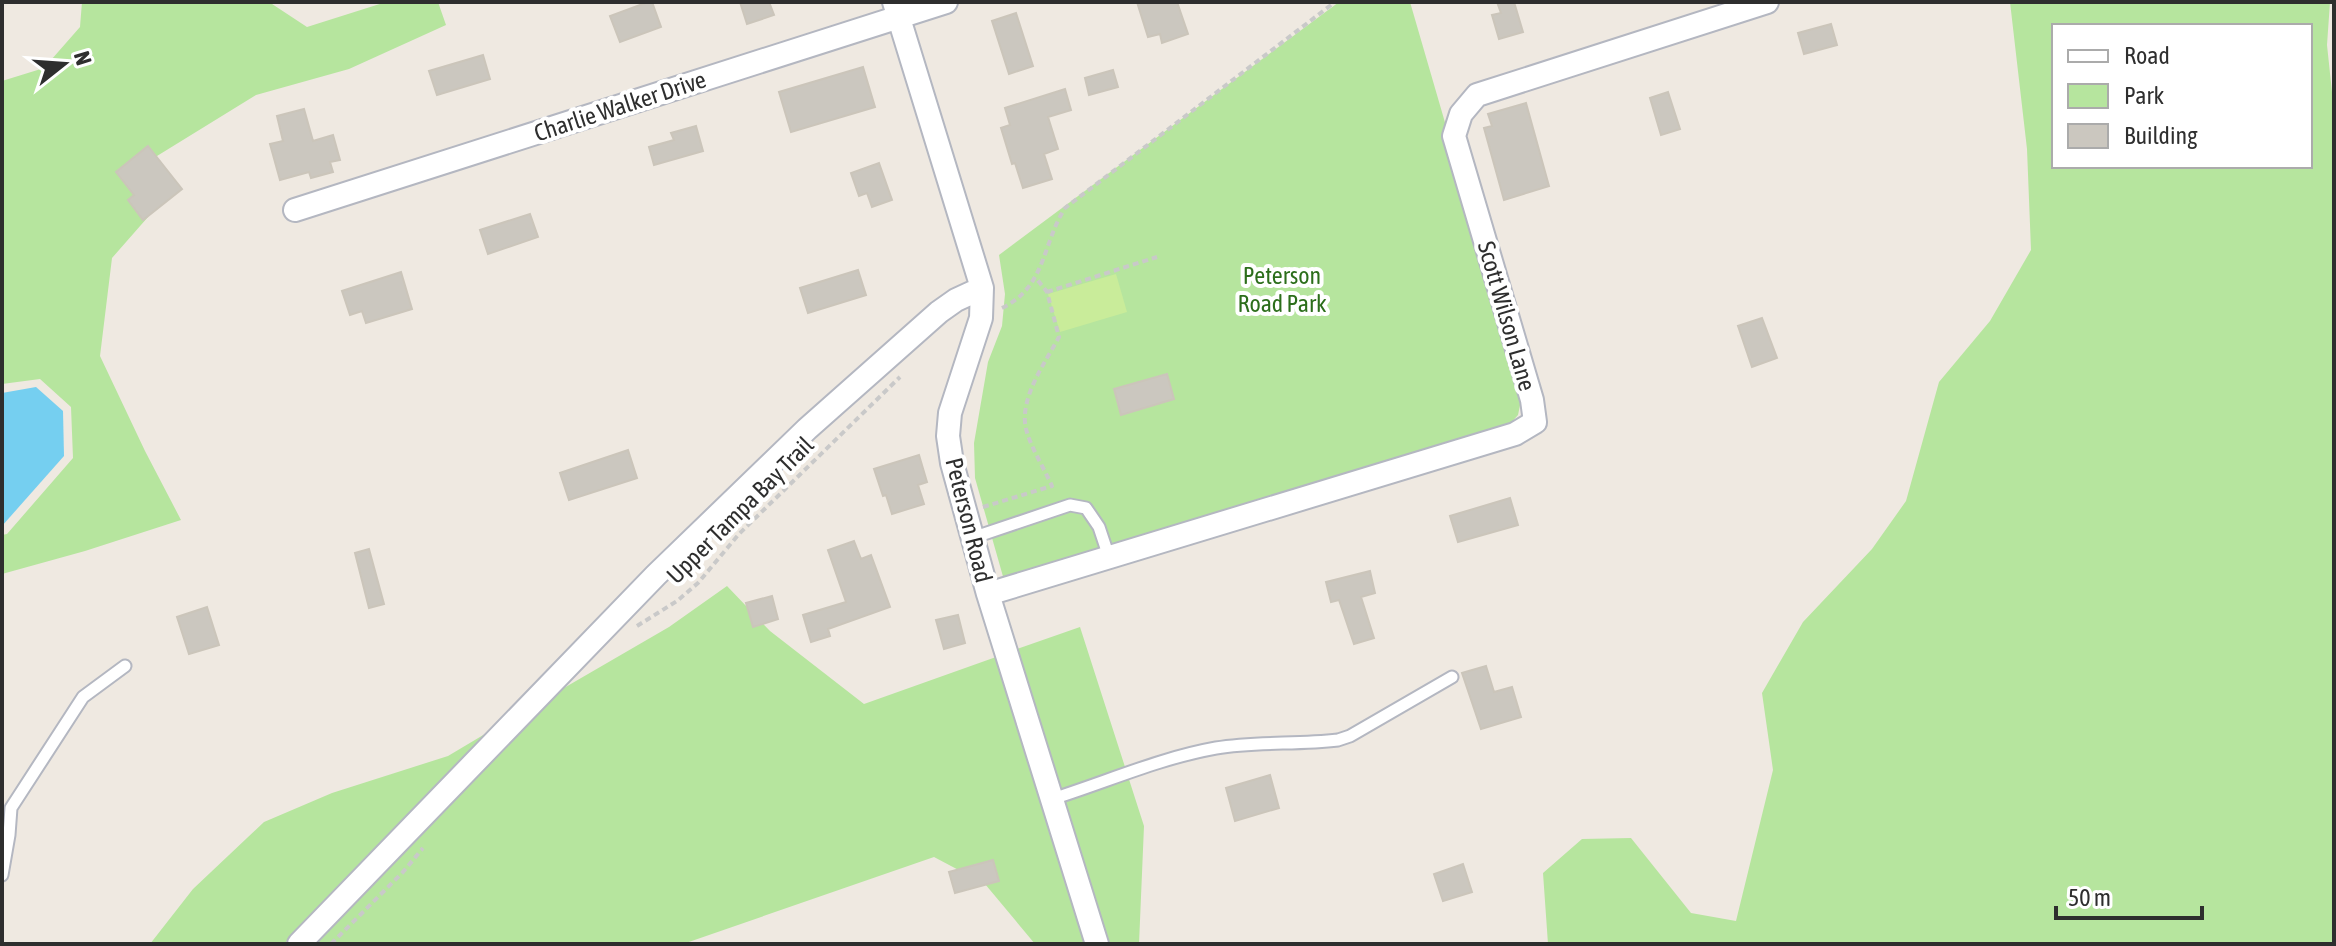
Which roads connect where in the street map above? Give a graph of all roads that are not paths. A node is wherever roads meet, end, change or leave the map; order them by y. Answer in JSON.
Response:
{"nodes":[{"id":1,"x":946,"y":2,"type":"edge"},
{"id":2,"x":1767,"y":2,"type":"edge"},
{"id":3,"x":896,"y":9,"type":"edge"},
{"id":4,"x":295,"y":210,"type":"dead end"},
{"id":5,"x":982,"y":288,"type":"junction"},
{"id":6,"x":972,"y":538,"type":"junction"},
{"id":7,"x":1109,"y":557,"type":"junction"},
{"id":8,"x":988,"y":594,"type":"junction"},
{"id":9,"x":125,"y":666,"type":"dead end"},
{"id":10,"x":1452,"y":677,"type":"dead end"},
{"id":11,"x":1052,"y":799,"type":"junction"},
{"id":12,"x":2,"y":875,"type":"edge"},
{"id":13,"x":299,"y":944,"type":"edge"},
{"id":14,"x":1097,"y":944,"type":"edge"}],
"edges":[{"from":1,"to":3,"type":"street","name":"Charlie Walker Drive"},
{"from":2,"to":7,"type":"street","name":"Scott Wilson Lane"},
{"from":3,"to":4,"type":"street","name":"Charlie Walker Drive"},
{"from":3,"to":5,"type":"street","name":"Peterson Road"},
{"from":5,"to":6,"type":"street","name":"Peterson Road"},
{"from":5,"to":13,"type":"street"},
{"from":6,"to":7,"type":"lane"},
{"from":6,"to":8,"type":"street","name":"Peterson Road"},
{"from":7,"to":8,"type":"street","name":"Scott Wilson Lane"},
{"from":8,"to":11,"type":"street","name":"Peterson Road"},
{"from":9,"to":12,"type":"lane"},
{"from":10,"to":11,"type":"lane"},
{"from":11,"to":14,"type":"street","name":"Peterson Road"}]}
